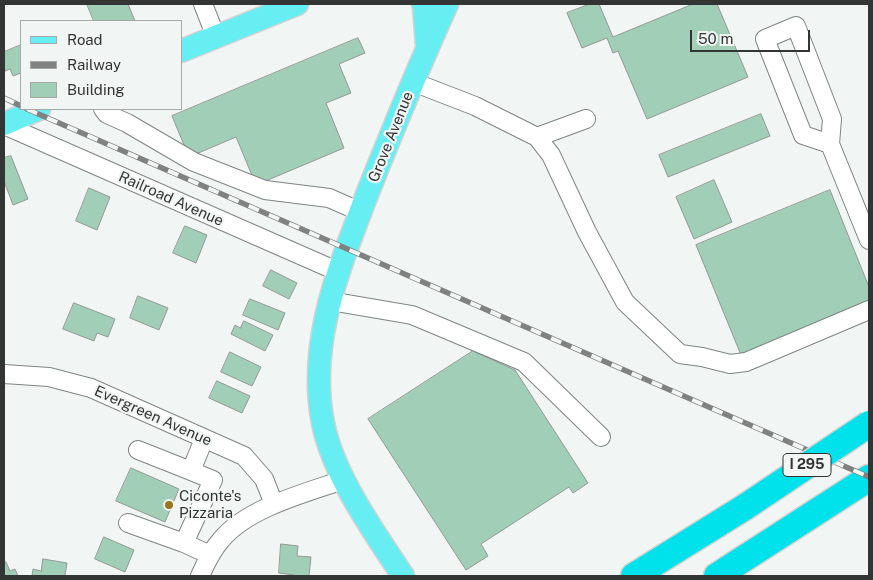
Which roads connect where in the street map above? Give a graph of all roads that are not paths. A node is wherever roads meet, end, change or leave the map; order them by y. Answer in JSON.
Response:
{"nodes":[{"id":1,"x":203,"y":4,"type":"edge"},
{"id":2,"x":297,"y":4,"type":"edge"},
{"id":3,"x":422,"y":4,"type":"edge"},
{"id":4,"x":447,"y":4,"type":"edge"},
{"id":5,"x":216,"y":37,"type":"junction"},
{"id":6,"x":427,"y":49,"type":"junction"},
{"id":7,"x":182,"y":51,"type":"edge"},
{"id":8,"x":412,"y":82,"type":"junction"},
{"id":9,"x":37,"y":110,"type":"edge"},
{"id":10,"x":104,"y":110,"type":"edge"},
{"id":11,"x":586,"y":119,"type":"dead end"},
{"id":12,"x":4,"y":124,"type":"edge"},
{"id":13,"x":537,"y":137,"type":"junction"},
{"id":14,"x":830,"y":144,"type":"junction"},
{"id":15,"x":361,"y":212,"type":"junction"},
{"id":16,"x":869,"y":240,"type":"edge"},
{"id":17,"x":339,"y":272,"type":"junction"},
{"id":18,"x":330,"y":301,"type":"junction"},
{"id":19,"x":869,"y":310,"type":"edge"},
{"id":20,"x":4,"y":374,"type":"edge"},
{"id":21,"x":869,"y":424,"type":"edge"},
{"id":22,"x":601,"y":437,"type":"dead end"},
{"id":23,"x":204,"y":439,"type":"junction"},
{"id":24,"x":138,"y":450,"type":"dead end"},
{"id":25,"x":191,"y":471,"type":"junction"},
{"id":26,"x":869,"y":478,"type":"edge"},
{"id":27,"x":343,"y":480,"type":"junction"},
{"id":28,"x":274,"y":504,"type":"junction"},
{"id":29,"x":128,"y":523,"type":"dead end"},
{"id":30,"x":184,"y":543,"type":"junction"},
{"id":31,"x":210,"y":554,"type":"junction"},
{"id":32,"x":200,"y":576,"type":"edge"},
{"id":33,"x":403,"y":576,"type":"edge"},
{"id":34,"x":634,"y":576,"type":"edge"},
{"id":35,"x":717,"y":576,"type":"edge"}],
"edges":[{"from":1,"to":5,"type":"street"},
{"from":2,"to":5,"type":"main road"},
{"from":3,"to":6,"type":"main road"},
{"from":4,"to":6,"type":"main road","name":"Grove Avenue"},
{"from":5,"to":7,"type":"main road"},
{"from":6,"to":8,"type":"main road","name":"Grove Avenue"},
{"from":8,"to":13,"type":"street"},
{"from":8,"to":15,"type":"main road","name":"Grove Avenue"},
{"from":9,"to":12,"type":"main road"},
{"from":10,"to":15,"type":"street"},
{"from":11,"to":13,"type":"street"},
{"from":12,"to":17,"type":"street","name":"Railroad Avenue"},
{"from":13,"to":19,"type":"street"},
{"from":14,"to":14,"type":"street"},
{"from":14,"to":16,"type":"street"},
{"from":15,"to":17,"type":"main road","name":"Grove Avenue"},
{"from":17,"to":18,"type":"main road","name":"Grove Avenue"},
{"from":18,"to":22,"type":"street"},
{"from":18,"to":27,"type":"main road","name":"Grove Avenue"},
{"from":20,"to":23,"type":"street","name":"Evergreen Avenue"},
{"from":21,"to":34,"type":"highway","number":"I 295","bridge":true},
{"from":23,"to":25,"type":"street"},
{"from":23,"to":28,"type":"street","name":"Evergreen Avenue"},
{"from":24,"to":25,"type":"street"},
{"from":25,"to":30,"type":"street"},
{"from":26,"to":35,"type":"highway","number":"I 295"},
{"from":27,"to":28,"type":"street"},
{"from":27,"to":33,"type":"main road","name":"Grove Avenue"},
{"from":28,"to":31,"type":"street"},
{"from":29,"to":30,"type":"street"},
{"from":30,"to":31,"type":"street"},
{"from":31,"to":32,"type":"street"}]}
